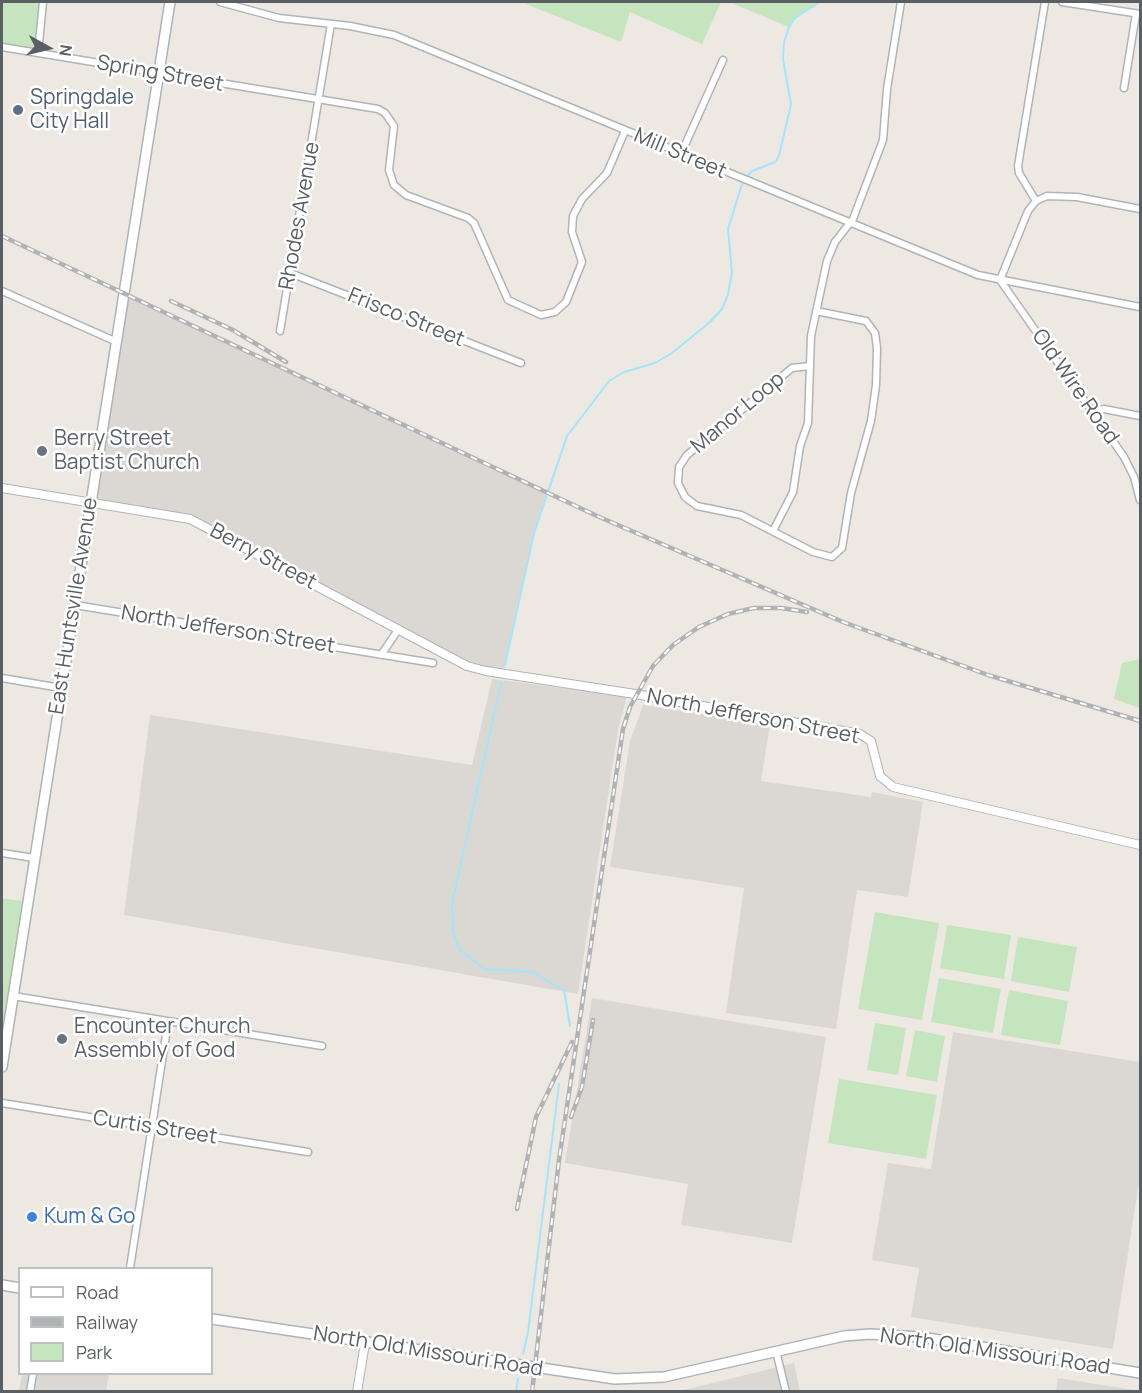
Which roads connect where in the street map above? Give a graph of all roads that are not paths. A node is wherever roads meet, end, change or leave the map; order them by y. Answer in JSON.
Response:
{"nodes":[{"id":1,"x":44,"y":2,"type":"edge"},
{"id":2,"x":170,"y":2,"type":"edge"},
{"id":3,"x":220,"y":2,"type":"edge"},
{"id":4,"x":901,"y":2,"type":"edge"},
{"id":5,"x":1045,"y":2,"type":"edge"},
{"id":6,"x":1062,"y":2,"type":"edge"},
{"id":7,"x":1138,"y":14,"type":"edge"},
{"id":8,"x":332,"y":24,"type":"junction"},
{"id":9,"x":2,"y":47,"type":"edge"},
{"id":10,"x":38,"y":53,"type":"junction"},
{"id":11,"x":723,"y":60,"type":"dead end"},
{"id":12,"x":159,"y":74,"type":"junction"},
{"id":13,"x":1124,"y":88,"type":"dead end"},
{"id":14,"x":320,"y":101,"type":"junction"},
{"id":15,"x":625,"y":131,"type":"junction"},
{"id":16,"x":681,"y":154,"type":"junction"},
{"id":17,"x":1036,"y":201,"type":"junction"},
{"id":18,"x":1140,"y":209,"type":"edge"},
{"id":19,"x":849,"y":224,"type":"junction"},
{"id":20,"x":290,"y":273,"type":"junction"},
{"id":21,"x":1000,"y":280,"type":"junction"},
{"id":22,"x":2,"y":291,"type":"edge"},
{"id":23,"x":1140,"y":307,"type":"edge"},
{"id":24,"x":816,"y":311,"type":"junction"},
{"id":25,"x":280,"y":331,"type":"dead end"},
{"id":26,"x":117,"y":342,"type":"junction"},
{"id":27,"x":521,"y":363,"type":"dead end"},
{"id":28,"x":809,"y":366,"type":"junction"},
{"id":29,"x":1092,"y":412,"type":"junction"},
{"id":30,"x":1140,"y":416,"type":"edge"},
{"id":31,"x":2,"y":488,"type":"edge"},
{"id":32,"x":1140,"y":500,"type":"edge"},
{"id":33,"x":91,"y":502,"type":"junction"},
{"id":34,"x":773,"y":531,"type":"junction"},
{"id":35,"x":75,"y":605,"type":"junction"},
{"id":36,"x":398,"y":630,"type":"junction"},
{"id":37,"x":381,"y":655,"type":"junction"},
{"id":38,"x":434,"y":663,"type":"dead end"},
{"id":39,"x":508,"y":675,"type":"joint"},
{"id":40,"x":2,"y":678,"type":"edge"},
{"id":41,"x":61,"y":687,"type":"junction"},
{"id":42,"x":1140,"y":845,"type":"edge"},
{"id":43,"x":2,"y":853,"type":"edge"},
{"id":44,"x":34,"y":858,"type":"junction"},
{"id":45,"x":13,"y":996,"type":"junction"},
{"id":46,"x":168,"y":1022,"type":"junction"},
{"id":47,"x":322,"y":1046,"type":"dead end"},
{"id":48,"x":2,"y":1067,"type":"edge"},
{"id":49,"x":2,"y":1103,"type":"edge"},
{"id":50,"x":152,"y":1127,"type":"junction"},
{"id":51,"x":308,"y":1152,"type":"dead end"},
{"id":52,"x":130,"y":1267,"type":"edge"},
{"id":53,"x":2,"y":1285,"type":"edge"},
{"id":54,"x":18,"y":1288,"type":"edge"},
{"id":55,"x":213,"y":1319,"type":"edge"},
{"id":56,"x":365,"y":1343,"type":"junction"},
{"id":57,"x":776,"y":1351,"type":"junction"},
{"id":58,"x":1140,"y":1373,"type":"edge"},
{"id":59,"x":33,"y":1375,"type":"edge"},
{"id":60,"x":30,"y":1392,"type":"edge"},
{"id":61,"x":357,"y":1392,"type":"edge"},
{"id":62,"x":786,"y":1392,"type":"edge"}],
"edges":[{"from":1,"to":10,"type":"street"},
{"from":2,"to":12,"type":"main road","name":"East Huntsville Avenue"},
{"from":3,"to":8,"type":"street","name":"Mill Street"},
{"from":4,"to":19,"type":"street"},
{"from":5,"to":17,"type":"street"},
{"from":6,"to":7,"type":"street"},
{"from":7,"to":13,"type":"street"},
{"from":8,"to":14,"type":"street","name":"Rhodes Avenue"},
{"from":8,"to":15,"type":"street","name":"Mill Street"},
{"from":9,"to":10,"type":"street","name":"Spring Street"},
{"from":10,"to":12,"type":"street","name":"Spring Street"},
{"from":11,"to":16,"type":"street"},
{"from":12,"to":14,"type":"street","name":"Spring Street"},
{"from":12,"to":26,"type":"main road","name":"East Huntsville Avenue"},
{"from":14,"to":15,"type":"street"},
{"from":14,"to":20,"type":"street","name":"Rhodes Avenue"},
{"from":15,"to":16,"type":"street","name":"Mill Street"},
{"from":16,"to":19,"type":"street","name":"Mill Street"},
{"from":17,"to":18,"type":"street"},
{"from":17,"to":21,"type":"street"},
{"from":19,"to":21,"type":"street","name":"Mill Street"},
{"from":19,"to":24,"type":"street"},
{"from":20,"to":25,"type":"street","name":"Rhodes Avenue"},
{"from":20,"to":27,"type":"street","name":"Frisco Street"},
{"from":21,"to":23,"type":"street","name":"Mill Street"},
{"from":21,"to":29,"type":"street","name":"Old Wire Road"},
{"from":22,"to":26,"type":"street"},
{"from":24,"to":28,"type":"street"},
{"from":24,"to":34,"type":"street","name":"Manor Loop"},
{"from":26,"to":33,"type":"main road","name":"East Huntsville Avenue"},
{"from":28,"to":34,"type":"street"},
{"from":28,"to":34,"type":"street","name":"Manor Loop"},
{"from":29,"to":30,"type":"street"},
{"from":29,"to":32,"type":"street","name":"Old Wire Road"},
{"from":31,"to":33,"type":"street","name":"Berry Street"},
{"from":33,"to":35,"type":"main road","name":"East Huntsville Avenue"},
{"from":33,"to":36,"type":"street","name":"Berry Street"},
{"from":35,"to":37,"type":"street","name":"North Jefferson Street"},
{"from":35,"to":41,"type":"main road","name":"East Huntsville Avenue"},
{"from":36,"to":37,"type":"street"},
{"from":36,"to":39,"type":"street","name":"Berry Street"},
{"from":37,"to":38,"type":"street","name":"North Jefferson Street"},
{"from":39,"to":42,"type":"street","name":"North Jefferson Street"},
{"from":40,"to":41,"type":"street"},
{"from":41,"to":44,"type":"main road","name":"East Huntsville Avenue"},
{"from":43,"to":44,"type":"street"},
{"from":44,"to":45,"type":"main road","name":"East Huntsville Avenue"},
{"from":45,"to":46,"type":"street"},
{"from":45,"to":48,"type":"main road","name":"East Huntsville Avenue"},
{"from":46,"to":47,"type":"street"},
{"from":46,"to":50,"type":"street"},
{"from":49,"to":50,"type":"street","name":"Curtis Street"},
{"from":50,"to":51,"type":"street","name":"Curtis Street"},
{"from":50,"to":52,"type":"street"},
{"from":53,"to":54,"type":"main road"},
{"from":55,"to":56,"type":"main road","name":"North Old Missouri Road"},
{"from":56,"to":57,"type":"main road","name":"North Old Missouri Road"},
{"from":56,"to":61,"type":"street"},
{"from":57,"to":58,"type":"main road","name":"North Old Missouri Road"},
{"from":57,"to":62,"type":"street"},
{"from":59,"to":60,"type":"street"}]}
